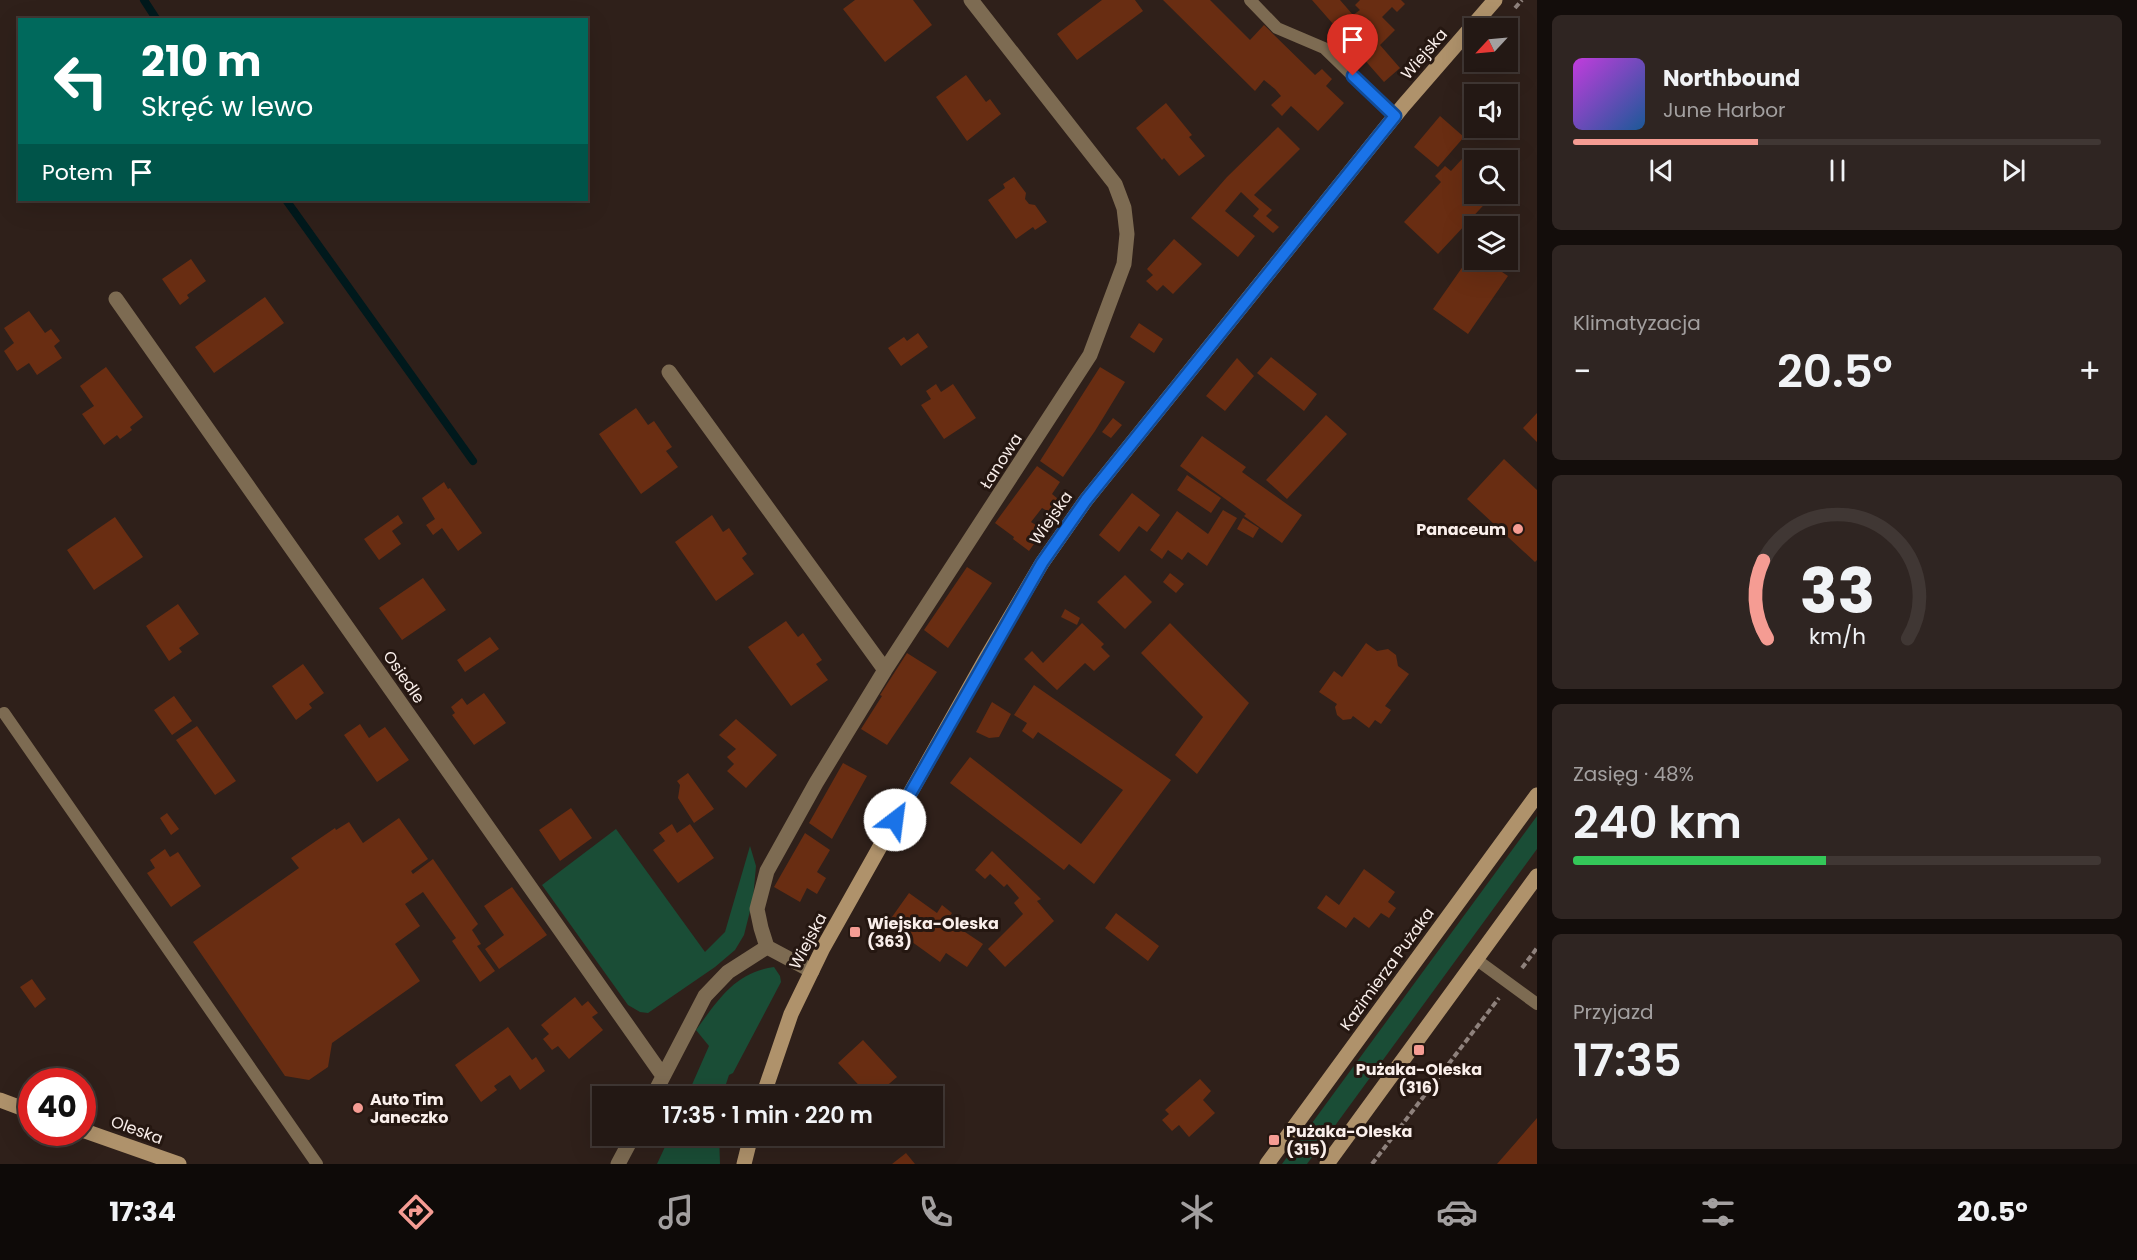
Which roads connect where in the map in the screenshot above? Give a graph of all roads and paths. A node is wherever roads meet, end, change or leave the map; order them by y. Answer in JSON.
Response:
{"nodes":[{"id":1,"x":971,"y":0,"type":"edge"},
{"id":2,"x":1250,"y":0,"type":"edge"},
{"id":3,"x":1495,"y":0,"type":"edge"},
{"id":4,"x":1395,"y":116,"type":"junction"},
{"id":5,"x":116,"y":299,"type":"dead end"},
{"id":6,"x":669,"y":372,"type":"dead end"},
{"id":7,"x":885,"y":670,"type":"junction"},
{"id":8,"x":4,"y":712,"type":"dead end"},
{"id":9,"x":1537,"y":795,"type":"edge"},
{"id":10,"x":1537,"y":876,"type":"edge"},
{"id":11,"x":767,"y":947,"type":"junction"},
{"id":12,"x":1537,"y":948,"type":"edge"},
{"id":13,"x":1477,"y":960,"type":"junction"},
{"id":14,"x":812,"y":971,"type":"junction"},
{"id":15,"x":1510,"y":984,"type":"junction"},
{"id":16,"x":1537,"y":1004,"type":"edge"},
{"id":17,"x":663,"y":1076,"type":"junction"},
{"id":18,"x":658,"y":1086,"type":"edge"},
{"id":19,"x":766,"y":1086,"type":"edge"},
{"id":20,"x":0,"y":1100,"type":"edge"},
{"id":21,"x":18,"y":1107,"type":"edge"},
{"id":22,"x":96,"y":1135,"type":"edge"},
{"id":23,"x":628,"y":1146,"type":"edge"},
{"id":24,"x":748,"y":1146,"type":"edge"},
{"id":25,"x":179,"y":1164,"type":"edge"},
{"id":26,"x":317,"y":1164,"type":"edge"},
{"id":27,"x":618,"y":1164,"type":"edge"},
{"id":28,"x":744,"y":1164,"type":"edge"},
{"id":29,"x":1267,"y":1164,"type":"edge"},
{"id":30,"x":1327,"y":1164,"type":"edge"},
{"id":31,"x":1372,"y":1164,"type":"edge"}],
"edges":[{"from":1,"to":7,"type":"street","name":"Łanowa"},
{"from":2,"to":4,"type":"lane"},
{"from":3,"to":4,"type":"street","name":"Wiejska"},
{"from":4,"to":14,"type":"street","name":"Wiejska"},
{"from":5,"to":17,"type":"street","name":"Osiedle"},
{"from":6,"to":7,"type":"street"},
{"from":7,"to":11,"type":"street","name":"Łanowa"},
{"from":8,"to":26,"type":"lane"},
{"from":9,"to":29,"type":"street","name":"Kazimierza Pużaka"},
{"from":10,"to":13,"type":"street"},
{"from":11,"to":14,"type":"street"},
{"from":11,"to":17,"type":"street"},
{"from":12,"to":15,"type":"path"},
{"from":13,"to":15,"type":"lane"},
{"from":13,"to":30,"type":"street"},
{"from":14,"to":19,"type":"street","name":"Wiejska"},
{"from":15,"to":16,"type":"lane"},
{"from":15,"to":31,"type":"path"},
{"from":17,"to":18,"type":"street"},
{"from":20,"to":21,"type":"street"},
{"from":22,"to":25,"type":"street","name":"Oleska"},
{"from":23,"to":27,"type":"street"},
{"from":24,"to":28,"type":"street"}]}
